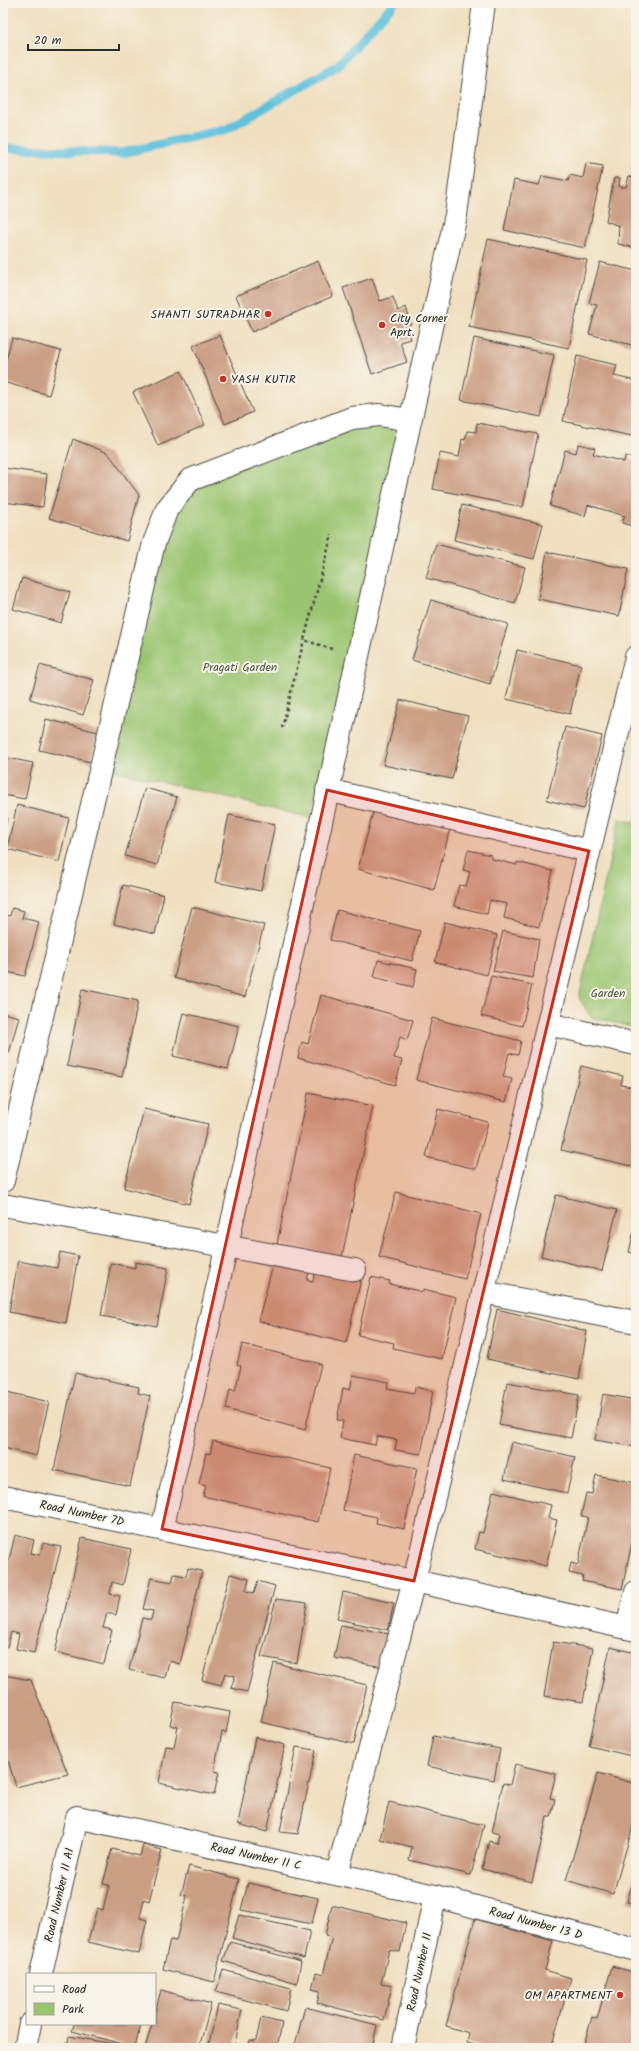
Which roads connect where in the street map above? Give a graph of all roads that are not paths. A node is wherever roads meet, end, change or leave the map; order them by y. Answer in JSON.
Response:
{"nodes":[{"id":1,"x":484,"y":3,"type":"edge"},
{"id":2,"x":410,"y":420,"type":"junction"},
{"id":3,"x":635,"y":663,"type":"edge"},
{"id":4,"x":327,"y":790,"type":"junction"},
{"id":5,"x":589,"y":851,"type":"junction"},
{"id":6,"x":548,"y":1024,"type":"junction"},
{"id":7,"x":636,"y":1044,"type":"edge"},
{"id":8,"x":3,"y":1181,"type":"edge"},
{"id":9,"x":3,"y":1205,"type":"edge"},
{"id":10,"x":227,"y":1245,"type":"junction"},
{"id":11,"x":355,"y":1270,"type":"dead end"},
{"id":12,"x":483,"y":1292,"type":"junction"},
{"id":13,"x":636,"y":1322,"type":"edge"},
{"id":14,"x":3,"y":1497,"type":"edge"},
{"id":15,"x":162,"y":1529,"type":"junction"},
{"id":16,"x":414,"y":1581,"type":"junction"},
{"id":17,"x":636,"y":1592,"type":"edge"},
{"id":18,"x":632,"y":1629,"type":"edge"},
{"id":19,"x":77,"y":1817,"type":"joint"},
{"id":20,"x":337,"y":1874,"type":"junction"},
{"id":21,"x":435,"y":1896,"type":"junction"},
{"id":22,"x":636,"y":1950,"type":"edge"},
{"id":23,"x":42,"y":1973,"type":"edge"},
{"id":24,"x":30,"y":2025,"type":"edge"},
{"id":25,"x":25,"y":2048,"type":"edge"},
{"id":26,"x":403,"y":2048,"type":"edge"}],
"edges":[{"from":1,"to":2,"type":"street"},
{"from":2,"to":4,"type":"street"},
{"from":2,"to":8,"type":"street"},
{"from":3,"to":5,"type":"street"},
{"from":4,"to":5,"type":"street"},
{"from":4,"to":10,"type":"street"},
{"from":5,"to":6,"type":"street"},
{"from":6,"to":7,"type":"street"},
{"from":6,"to":12,"type":"street"},
{"from":9,"to":10,"type":"street"},
{"from":10,"to":11,"type":"street"},
{"from":10,"to":15,"type":"street"},
{"from":12,"to":13,"type":"street"},
{"from":12,"to":16,"type":"street"},
{"from":14,"to":15,"type":"street","name":"Road Number 7D"},
{"from":15,"to":16,"type":"street","name":"Road Number 7D"},
{"from":16,"to":18,"type":"street","name":"Road Number 7D"},
{"from":16,"to":20,"type":"street"},
{"from":17,"to":18,"type":"street"},
{"from":19,"to":20,"type":"street","name":"Road Number 11 C"},
{"from":19,"to":23,"type":"street","name":"Road Number 11 A1"},
{"from":20,"to":21,"type":"street","name":"Road Number 11 C"},
{"from":21,"to":22,"type":"street","name":"Road Number 13 D"},
{"from":21,"to":26,"type":"street","name":"Road Number 11"},
{"from":24,"to":25,"type":"street"}]}
